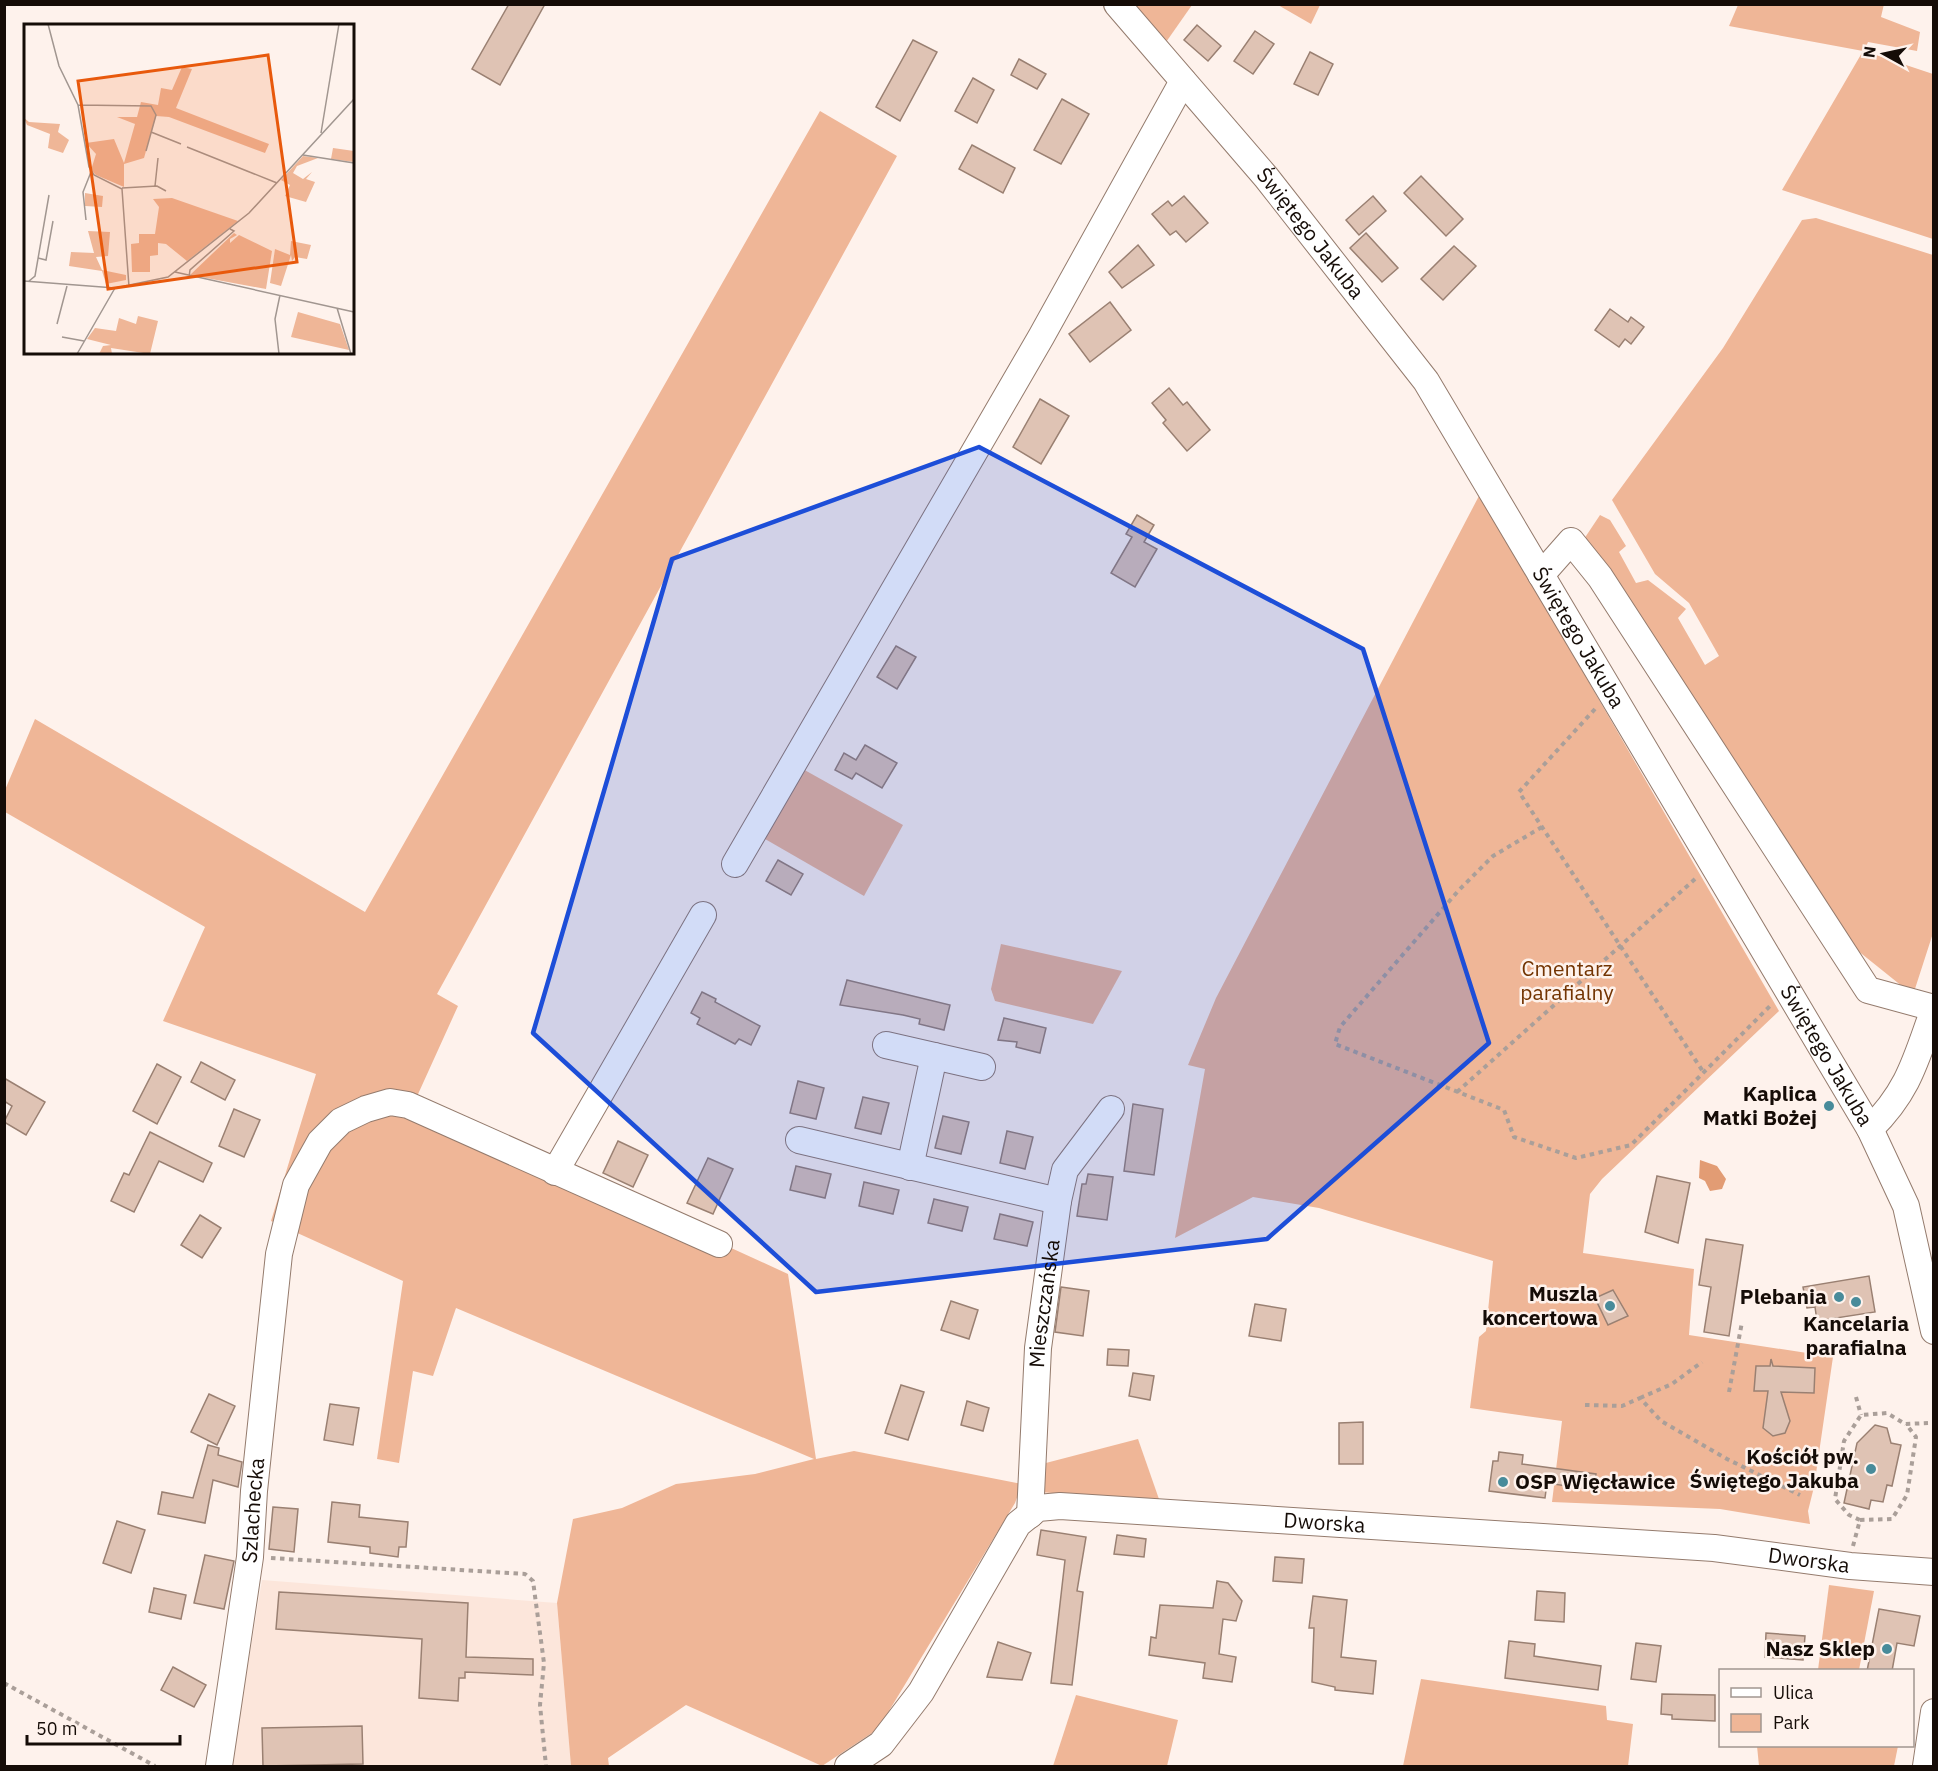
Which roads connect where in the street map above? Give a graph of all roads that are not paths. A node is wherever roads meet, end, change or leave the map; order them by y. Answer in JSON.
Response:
{"nodes":[{"id":1,"x":1117,"y":4,"type":"edge"},
{"id":2,"x":1183,"y":81,"type":"junction"},
{"id":3,"x":1541,"y":575,"type":"junction"},
{"id":4,"x":735,"y":864,"type":"dead end"},
{"id":5,"x":703,"y":915,"type":"dead end"},
{"id":6,"x":1934,"y":1009,"type":"edge"},
{"id":7,"x":886,"y":1045,"type":"dead end"},
{"id":8,"x":934,"y":1056,"type":"junction"},
{"id":9,"x":982,"y":1067,"type":"dead end"},
{"id":10,"x":1111,"y":1109,"type":"dead end"},
{"id":11,"x":1870,"y":1129,"type":"junction"},
{"id":12,"x":799,"y":1140,"type":"dead end"},
{"id":13,"x":910,"y":1167,"type":"junction"},
{"id":14,"x":555,"y":1172,"type":"junction"},
{"id":15,"x":1058,"y":1201,"type":"junction"},
{"id":16,"x":719,"y":1244,"type":"dead end"},
{"id":17,"x":1934,"y":1331,"type":"edge"},
{"id":18,"x":1030,"y":1515,"type":"junction"},
{"id":19,"x":1934,"y":1572,"type":"edge"},
{"id":20,"x":1934,"y":1712,"type":"edge"},
{"id":21,"x":219,"y":1767,"type":"edge"},
{"id":22,"x":848,"y":1767,"type":"edge"},
{"id":23,"x":1926,"y":1767,"type":"edge"}],
"edges":[{"from":1,"to":2,"type":"street","name":"Świętego Jakuba"},
{"from":2,"to":3,"type":"street","name":"Świętego Jakuba"},
{"from":2,"to":4,"type":"street"},
{"from":3,"to":6,"type":"street"},
{"from":3,"to":11,"type":"street","name":"Świętego Jakuba"},
{"from":5,"to":14,"type":"street"},
{"from":6,"to":11,"type":"street"},
{"from":7,"to":8,"type":"street"},
{"from":8,"to":9,"type":"street"},
{"from":8,"to":13,"type":"street"},
{"from":10,"to":15,"type":"street","name":"Mieszczańska"},
{"from":11,"to":17,"type":"street","name":"Świętego Jakuba"},
{"from":12,"to":13,"type":"street"},
{"from":13,"to":15,"type":"street"},
{"from":14,"to":16,"type":"street","name":"Szlachecka"},
{"from":14,"to":21,"type":"street","name":"Szlachecka"},
{"from":15,"to":18,"type":"street","name":"Mieszczańska"},
{"from":18,"to":19,"type":"street","name":"Dworska"},
{"from":18,"to":22,"type":"street","name":"Dworska"},
{"from":20,"to":23,"type":"street"}]}
